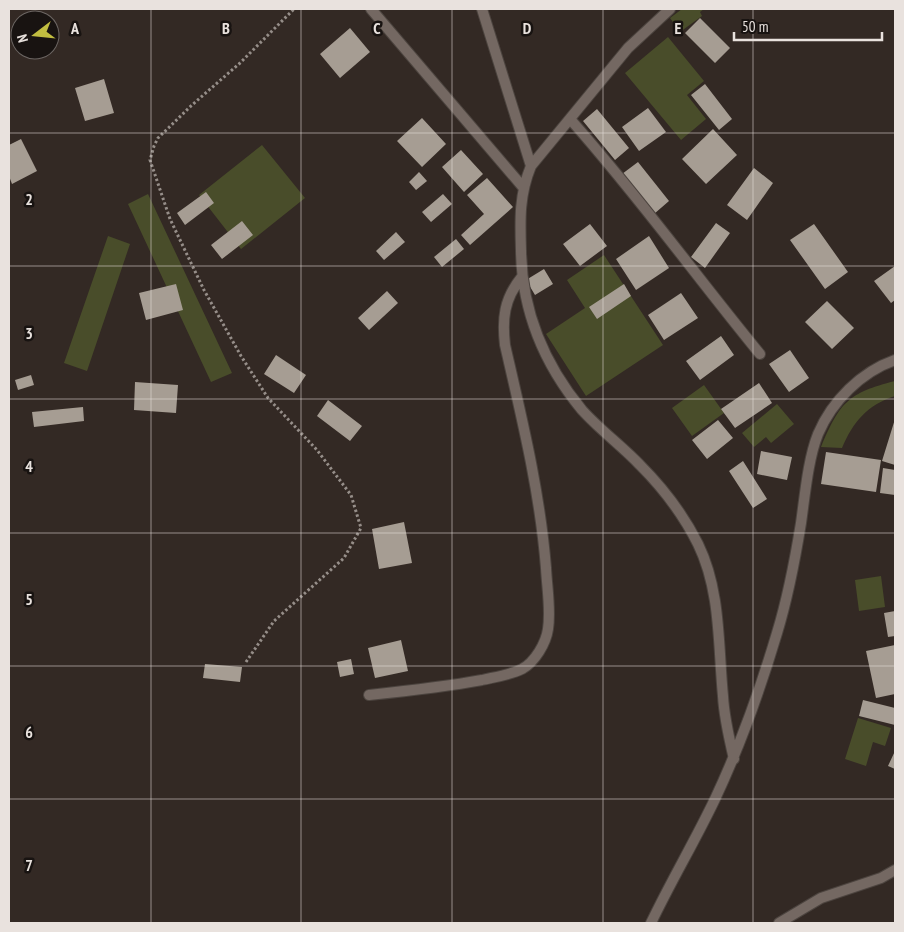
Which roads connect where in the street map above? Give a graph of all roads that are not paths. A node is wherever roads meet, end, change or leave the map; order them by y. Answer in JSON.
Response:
{"nodes":[{"id":1,"x":371,"y":9,"type":"edge"},
{"id":2,"x":482,"y":9,"type":"edge"},
{"id":3,"x":670,"y":9,"type":"edge"},
{"id":4,"x":570,"y":119,"type":"junction"},
{"id":5,"x":531,"y":166,"type":"junction"},
{"id":6,"x":522,"y":186,"type":"junction"},
{"id":7,"x":521,"y":278,"type":"junction"},
{"id":8,"x":760,"y":354,"type":"dead end"},
{"id":9,"x":895,"y":360,"type":"edge"},
{"id":10,"x":369,"y":695,"type":"dead end"},
{"id":11,"x":734,"y":759,"type":"junction"},
{"id":12,"x":895,"y":870,"type":"edge"},
{"id":13,"x":651,"y":923,"type":"edge"},
{"id":14,"x":779,"y":923,"type":"edge"}],
"edges":[{"from":1,"to":6,"type":"lane"},
{"from":2,"to":5,"type":"lane"},
{"from":3,"to":4,"type":"lane"},
{"from":4,"to":5,"type":"lane"},
{"from":4,"to":8,"type":"lane"},
{"from":5,"to":6,"type":"lane"},
{"from":6,"to":7,"type":"lane"},
{"from":7,"to":10,"type":"lane"},
{"from":7,"to":11,"type":"lane"},
{"from":9,"to":11,"type":"lane"},
{"from":11,"to":13,"type":"lane"},
{"from":12,"to":14,"type":"lane"}]}
